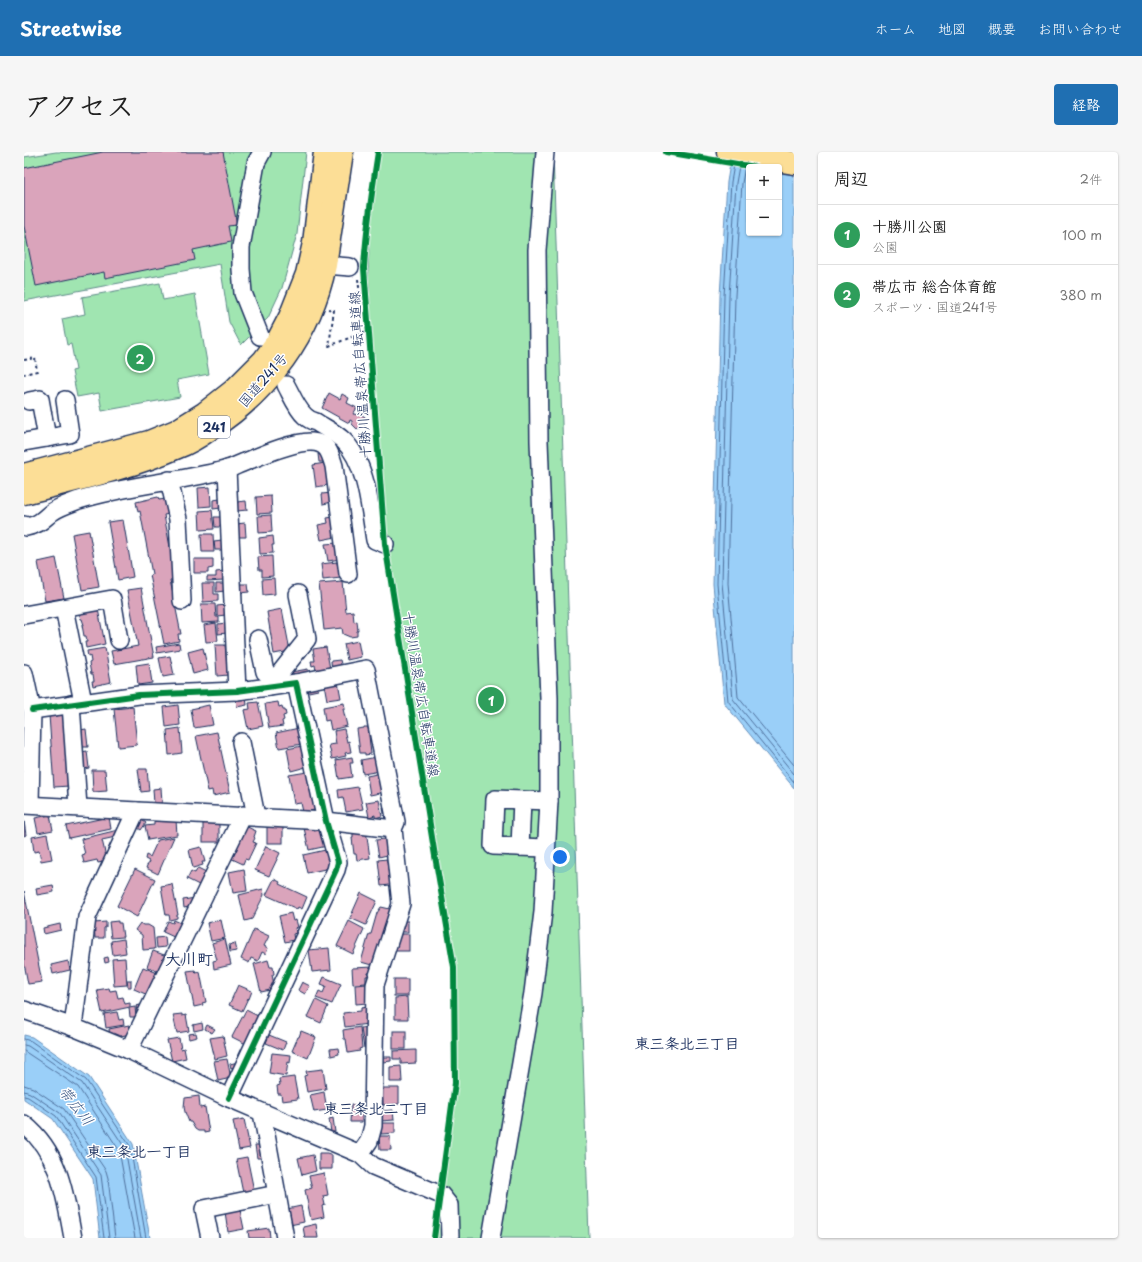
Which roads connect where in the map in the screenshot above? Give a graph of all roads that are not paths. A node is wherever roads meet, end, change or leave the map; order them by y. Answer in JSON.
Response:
{"nodes":[{"id":1,"x":262,"y":152,"type":"edge"},
{"id":2,"x":325,"y":152,"type":"edge"},
{"id":3,"x":342,"y":152,"type":"edge"},
{"id":4,"x":728,"y":152,"type":"edge"},
{"id":5,"x":548,"y":153,"type":"edge"},
{"id":6,"x":794,"y":163,"type":"edge"},
{"id":7,"x":318,"y":262,"type":"junction"},
{"id":8,"x":350,"y":268,"type":"road end"},
{"id":9,"x":260,"y":336,"type":"dead end"},
{"id":10,"x":286,"y":385,"type":"dead end"},
{"id":11,"x":65,"y":400,"type":"dead end"},
{"id":12,"x":30,"y":401,"type":"dead end"},
{"id":13,"x":47,"y":438,"type":"junction"},
{"id":14,"x":24,"y":442,"type":"edge"},
{"id":15,"x":227,"y":469,"type":"junction"},
{"id":16,"x":24,"y":476,"type":"edge"},
{"id":17,"x":169,"y":480,"type":"junction"},
{"id":18,"x":24,"y":493,"type":"edge"},
{"id":19,"x":24,"y":525,"type":"edge"},
{"id":20,"x":385,"y":544,"type":"dead end"},
{"id":21,"x":348,"y":574,"type":"dead end"},
{"id":22,"x":298,"y":594,"type":"dead end"},
{"id":23,"x":182,"y":601,"type":"dead end"},
{"id":24,"x":64,"y":608,"type":"junction"},
{"id":25,"x":24,"y":615,"type":"edge"},
{"id":26,"x":258,"y":639,"type":"dead end"},
{"id":27,"x":119,"y":640,"type":"dead end"},
{"id":28,"x":24,"y":673,"type":"edge"},
{"id":29,"x":272,"y":683,"type":"junction"},
{"id":30,"x":296,"y":683,"type":"junction"},
{"id":31,"x":237,"y":691,"type":"junction"},
{"id":32,"x":77,"y":703,"type":"junction"},
{"id":33,"x":32,"y":710,"type":"junction"},
{"id":34,"x":241,"y":742,"type":"dead end"},
{"id":35,"x":522,"y":800,"type":"junction"},
{"id":36,"x":549,"y":801,"type":"junction"},
{"id":37,"x":27,"y":804,"type":"edge"},
{"id":38,"x":78,"y":807,"type":"junction"},
{"id":39,"x":136,"y":811,"type":"junction"},
{"id":40,"x":249,"y":816,"type":"junction"},
{"id":41,"x":326,"y":821,"type":"junction"},
{"id":42,"x":392,"y":829,"type":"junction"},
{"id":43,"x":520,"y":847,"type":"junction"},
{"id":44,"x":546,"y":848,"type":"junction"},
{"id":45,"x":24,"y":1010,"type":"edge"},
{"id":46,"x":73,"y":1027,"type":"junction"},
{"id":47,"x":129,"y":1050,"type":"junction"},
{"id":48,"x":229,"y":1098,"type":"junction"},
{"id":49,"x":262,"y":1113,"type":"junction"},
{"id":50,"x":24,"y":1124,"type":"edge"},
{"id":51,"x":360,"y":1154,"type":"junction"},
{"id":52,"x":277,"y":1194,"type":"junction"},
{"id":53,"x":73,"y":1238,"type":"edge"},
{"id":54,"x":210,"y":1238,"type":"edge"},
{"id":55,"x":285,"y":1238,"type":"edge"},
{"id":56,"x":450,"y":1238,"type":"edge"},
{"id":57,"x":491,"y":1238,"type":"edge"}],
"edges":[{"from":1,"to":9,"type":"street"},
{"from":2,"to":7,"type":"highway","name":"国道241号","number":"241"},
{"from":3,"to":7,"type":"highway","name":"国道241号","number":"241"},
{"from":4,"to":6,"type":"highway"},
{"from":5,"to":36,"type":"street"},
{"from":7,"to":8,"type":"street"},
{"from":7,"to":16,"type":"highway","name":"国道241号","number":"241"},
{"from":7,"to":18,"type":"highway","name":"国道241号","number":"241"},
{"from":10,"to":20,"type":"street"},
{"from":11,"to":13,"type":"street"},
{"from":12,"to":13,"type":"street"},
{"from":13,"to":14,"type":"street"},
{"from":15,"to":17,"type":"street"},
{"from":15,"to":21,"type":"street"},
{"from":15,"to":31,"type":"street"},
{"from":17,"to":19,"type":"street"},
{"from":17,"to":23,"type":"street"},
{"from":22,"to":29,"type":"street"},
{"from":24,"to":25,"type":"street"},
{"from":24,"to":27,"type":"street"},
{"from":24,"to":32,"type":"street"},
{"from":26,"to":29,"type":"street"},
{"from":28,"to":33,"type":"street"},
{"from":29,"to":30,"type":"street"},
{"from":29,"to":31,"type":"street"},
{"from":30,"to":41,"type":"street"},
{"from":30,"to":42,"type":"street"},
{"from":31,"to":32,"type":"street"},
{"from":32,"to":33,"type":"street"},
{"from":32,"to":38,"type":"street"},
{"from":33,"to":37,"type":"street"},
{"from":34,"to":40,"type":"street"},
{"from":35,"to":36,"type":"street"},
{"from":35,"to":43,"type":"street"},
{"from":35,"to":43,"type":"street"},
{"from":36,"to":44,"type":"street"},
{"from":37,"to":38,"type":"street"},
{"from":38,"to":39,"type":"street"},
{"from":39,"to":40,"type":"street"},
{"from":39,"to":46,"type":"street"},
{"from":40,"to":41,"type":"street"},
{"from":40,"to":47,"type":"street"},
{"from":41,"to":42,"type":"street"},
{"from":41,"to":48,"type":"street"},
{"from":42,"to":51,"type":"street"},
{"from":43,"to":44,"type":"street"},
{"from":44,"to":57,"type":"street"},
{"from":45,"to":46,"type":"street"},
{"from":46,"to":47,"type":"street"},
{"from":47,"to":48,"type":"street"},
{"from":48,"to":49,"type":"street"},
{"from":49,"to":51,"type":"street"},
{"from":49,"to":52,"type":"street"},
{"from":50,"to":53,"type":"street"},
{"from":51,"to":56,"type":"street"},
{"from":52,"to":54,"type":"street"},
{"from":52,"to":55,"type":"street"}]}
